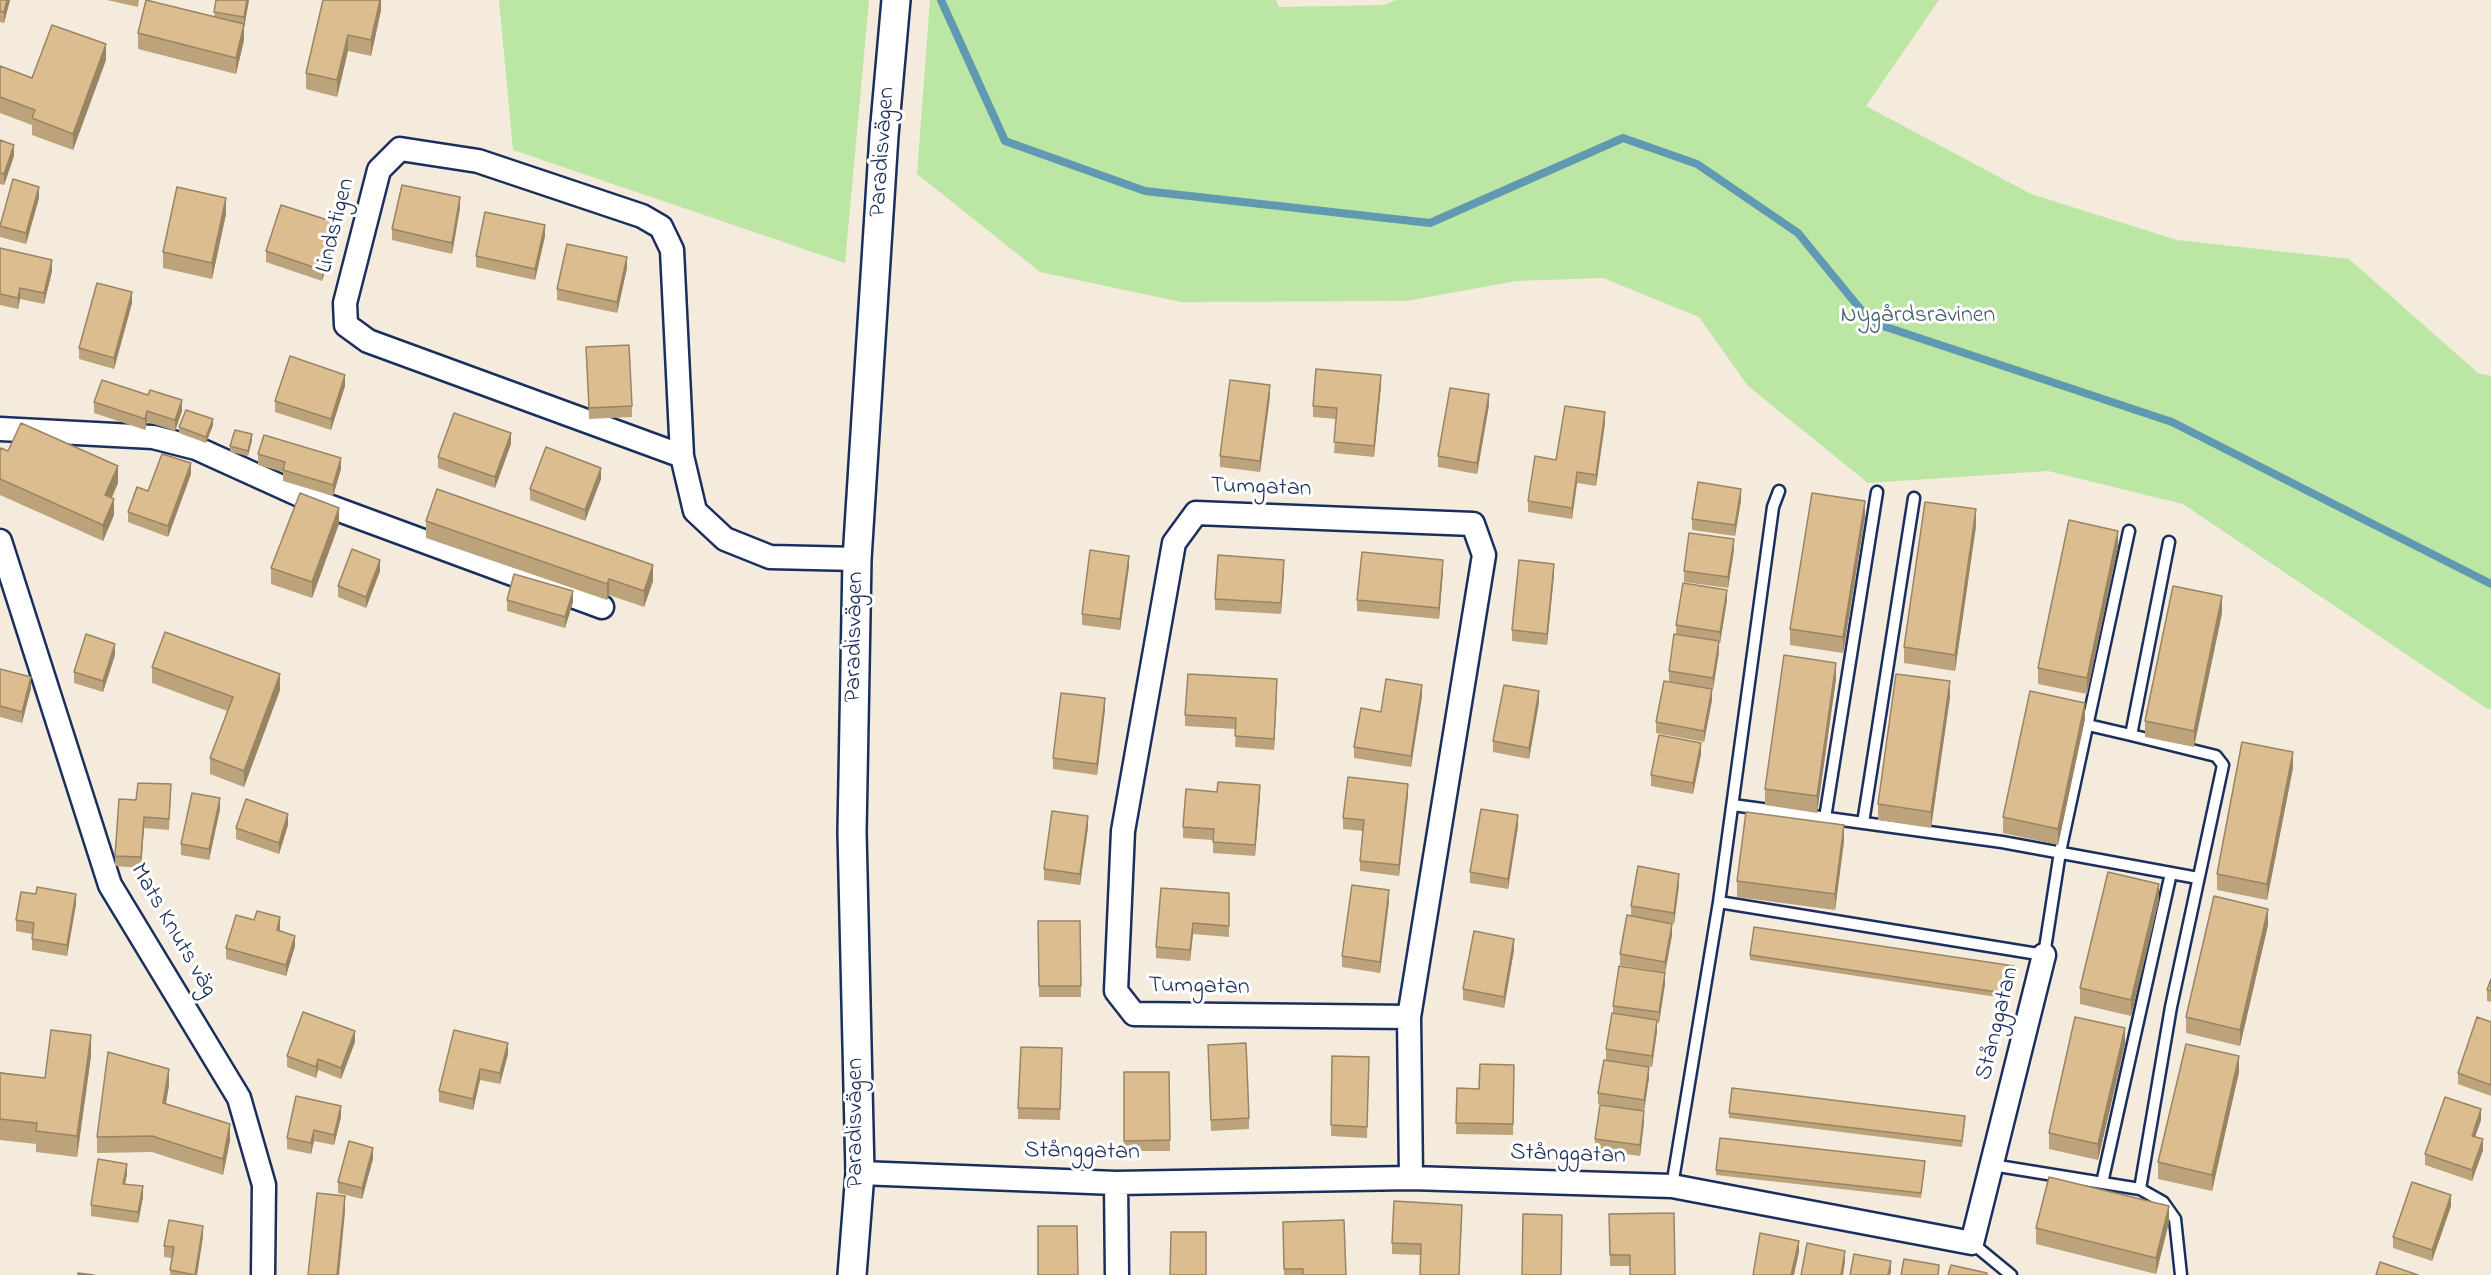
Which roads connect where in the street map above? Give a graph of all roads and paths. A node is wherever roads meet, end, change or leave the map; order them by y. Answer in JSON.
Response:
{"nodes":[{"id":1,"x":896,"y":0,"type":"edge"},
{"id":2,"x":0,"y":429,"type":"edge"},
{"id":3,"x":682,"y":456,"type":"junction"},
{"id":4,"x":1779,"y":491,"type":"dead end"},
{"id":5,"x":1877,"y":492,"type":"dead end"},
{"id":6,"x":1914,"y":498,"type":"dead end"},
{"id":7,"x":2129,"y":531,"type":"dead end"},
{"id":8,"x":0,"y":541,"type":"edge"},
{"id":9,"x":2169,"y":542,"type":"dead end"},
{"id":10,"x":857,"y":559,"type":"junction"},
{"id":11,"x":602,"y":607,"type":"dead end"},
{"id":12,"x":2088,"y":725,"type":"junction"},
{"id":13,"x":2131,"y":735,"type":"junction"},
{"id":14,"x":1733,"y":805,"type":"junction"},
{"id":15,"x":1825,"y":818,"type":"junction"},
{"id":16,"x":1863,"y":823,"type":"junction"},
{"id":17,"x":2060,"y":852,"type":"junction"},
{"id":18,"x":2171,"y":873,"type":"junction"},
{"id":19,"x":2198,"y":878,"type":"junction"},
{"id":20,"x":1719,"y":902,"type":"junction"},
{"id":21,"x":2044,"y":956,"type":"junction"},
{"id":22,"x":1408,"y":1017,"type":"junction"},
{"id":23,"x":1992,"y":1165,"type":"junction"},
{"id":24,"x":860,"y":1173,"type":"junction"},
{"id":25,"x":1411,"y":1178,"type":"junction"},
{"id":26,"x":1116,"y":1183,"type":"junction"},
{"id":27,"x":2102,"y":1183,"type":"junction"},
{"id":28,"x":1672,"y":1186,"type":"junction"},
{"id":29,"x":2140,"y":1189,"type":"junction"},
{"id":30,"x":1972,"y":1243,"type":"junction"},
{"id":31,"x":263,"y":1275,"type":"edge"},
{"id":32,"x":852,"y":1275,"type":"edge"},
{"id":33,"x":1117,"y":1275,"type":"edge"},
{"id":34,"x":2011,"y":1275,"type":"edge"},
{"id":35,"x":2181,"y":1275,"type":"edge"}],
"edges":[{"from":1,"to":10,"type":"street","name":"Paradisvägen"},
{"from":2,"to":11,"type":"street"},
{"from":3,"to":3,"type":"street","name":"Lindstigen"},
{"from":3,"to":10,"type":"street","name":"Lindstigen"},
{"from":4,"to":14,"type":"lane"},
{"from":5,"to":15,"type":"lane"},
{"from":6,"to":16,"type":"lane"},
{"from":7,"to":12,"type":"lane"},
{"from":8,"to":31,"type":"street","name":"Mats Knuts väg"},
{"from":9,"to":13,"type":"lane"},
{"from":10,"to":24,"type":"street","name":"Paradisvägen"},
{"from":12,"to":13,"type":"lane"},
{"from":12,"to":17,"type":"lane"},
{"from":13,"to":19,"type":"lane"},
{"from":14,"to":15,"type":"lane"},
{"from":14,"to":20,"type":"lane"},
{"from":15,"to":16,"type":"lane"},
{"from":16,"to":17,"type":"lane"},
{"from":17,"to":18,"type":"lane"},
{"from":17,"to":21,"type":"lane"},
{"from":18,"to":19,"type":"lane"},
{"from":18,"to":27,"type":"lane"},
{"from":19,"to":29,"type":"lane"},
{"from":20,"to":21,"type":"lane"},
{"from":20,"to":28,"type":"lane"},
{"from":21,"to":23,"type":"street","name":"Stånggatan"},
{"from":22,"to":22,"type":"street","name":"Tumgatan"},
{"from":22,"to":25,"type":"street","name":"Tumgatan"},
{"from":23,"to":27,"type":"lane"},
{"from":23,"to":30,"type":"street","name":"Stånggatan"},
{"from":24,"to":26,"type":"street","name":"Stånggatan"},
{"from":24,"to":32,"type":"street","name":"Paradisvägen"},
{"from":25,"to":26,"type":"street","name":"Stånggatan"},
{"from":25,"to":28,"type":"street","name":"Stånggatan"},
{"from":26,"to":33,"type":"street"},
{"from":27,"to":29,"type":"lane"},
{"from":28,"to":30,"type":"street","name":"Stånggatan"},
{"from":29,"to":35,"type":"lane"},
{"from":30,"to":34,"type":"lane"}]}
